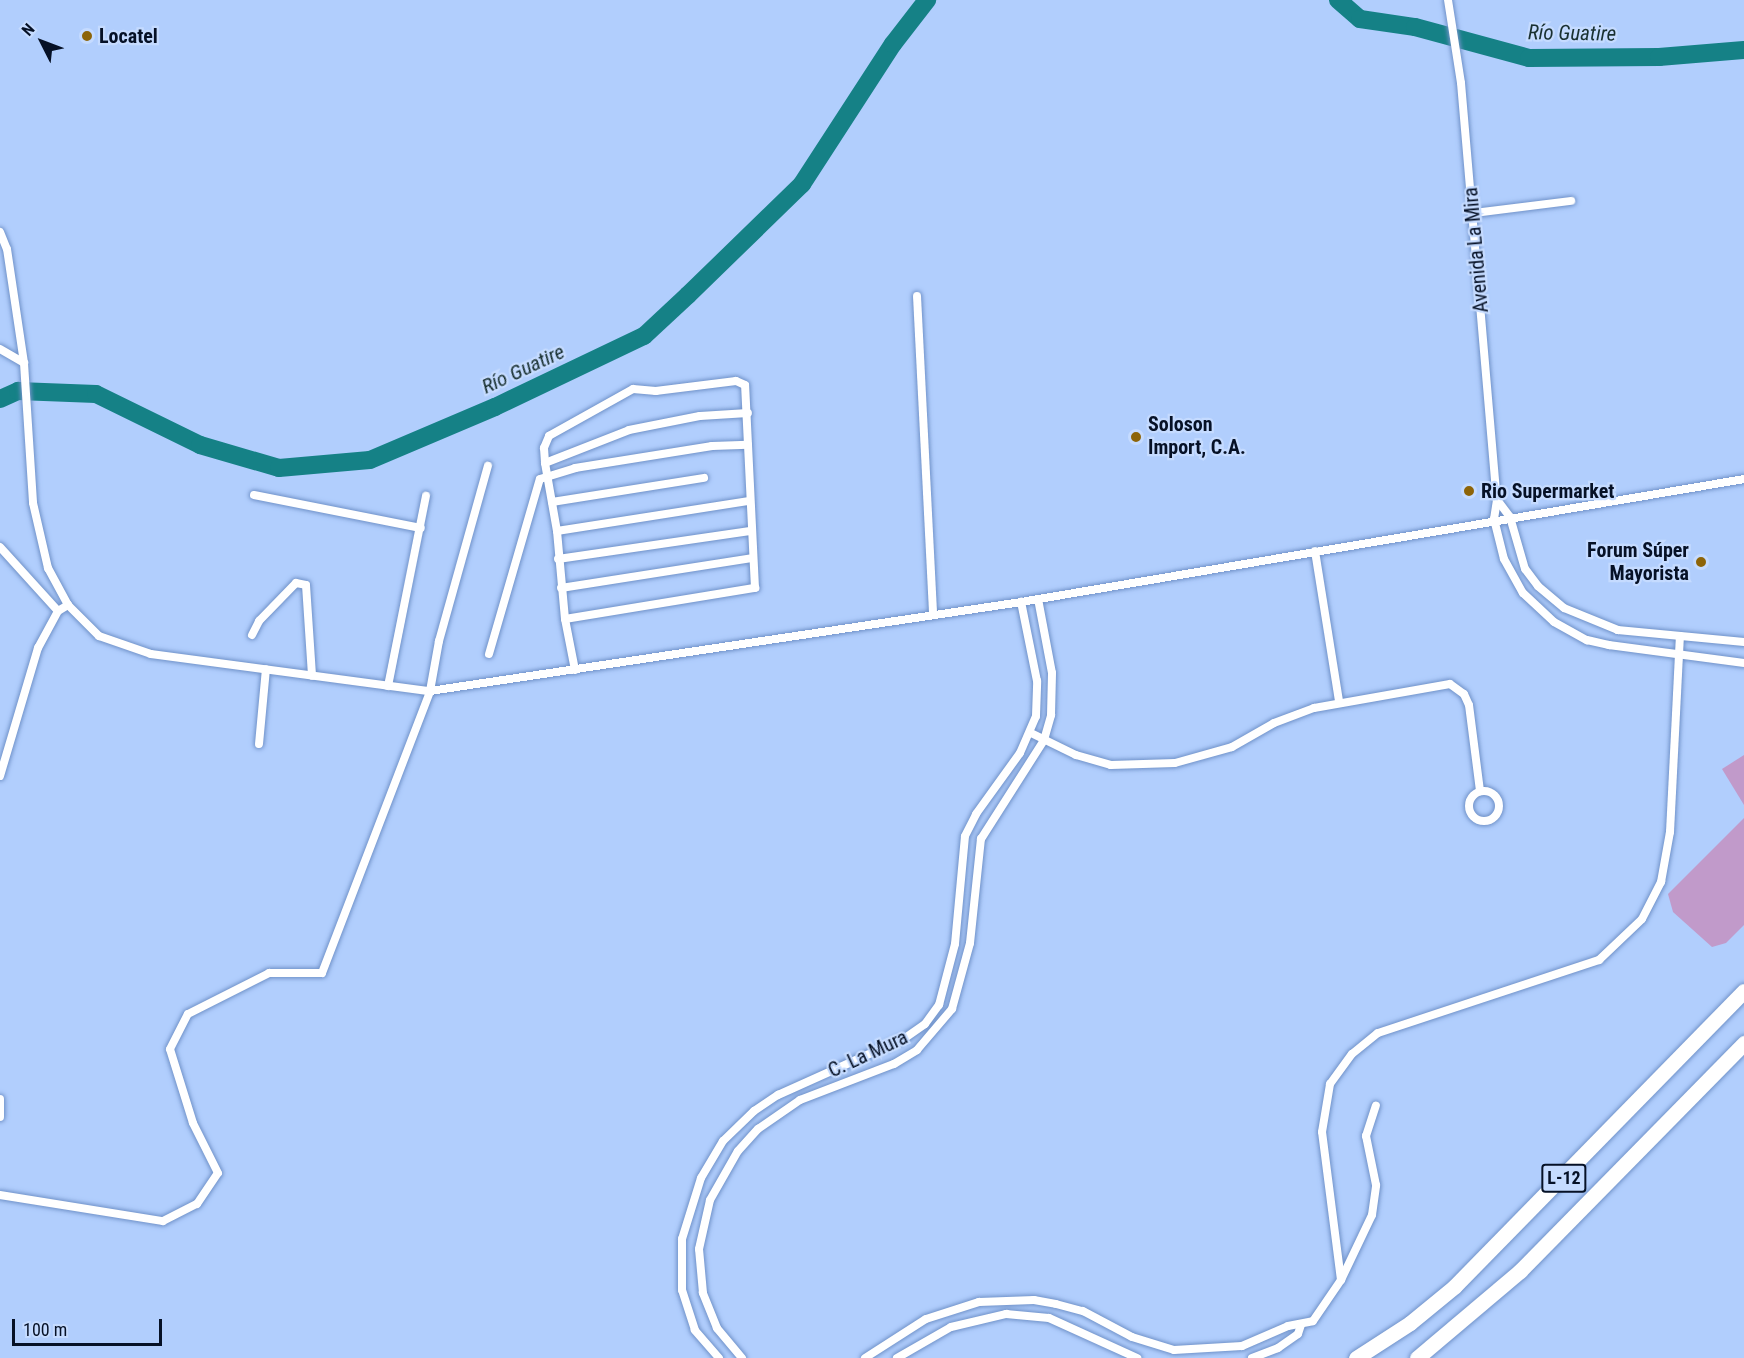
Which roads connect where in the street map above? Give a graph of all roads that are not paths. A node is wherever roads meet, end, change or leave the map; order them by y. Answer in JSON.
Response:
{"nodes":[{"id":1,"x":1448,"y":0,"type":"edge"},
{"id":2,"x":1571,"y":201,"type":"dead end"},
{"id":3,"x":1474,"y":213,"type":"junction"},
{"id":4,"x":0,"y":232,"type":"edge"},
{"id":5,"x":917,"y":296,"type":"dead end"},
{"id":6,"x":0,"y":349,"type":"edge"},
{"id":7,"x":24,"y":363,"type":"junction"},
{"id":8,"x":748,"y":412,"type":"junction"},
{"id":9,"x":748,"y":445,"type":"junction"},
{"id":10,"x":545,"y":463,"type":"junction"},
{"id":11,"x":488,"y":466,"type":"dead end"},
{"id":12,"x":546,"y":474,"type":"junction"},
{"id":13,"x":704,"y":478,"type":"dead end"},
{"id":14,"x":1744,"y":479,"type":"edge"},
{"id":15,"x":254,"y":495,"type":"dead end"},
{"id":16,"x":426,"y":496,"type":"dead end"},
{"id":17,"x":748,"y":501,"type":"junction"},
{"id":18,"x":1497,"y":501,"type":"junction"},
{"id":19,"x":552,"y":502,"type":"junction"},
{"id":20,"x":1510,"y":517,"type":"junction"},
{"id":21,"x":1494,"y":519,"type":"junction"},
{"id":22,"x":421,"y":528,"type":"junction"},
{"id":23,"x":557,"y":531,"type":"junction"},
{"id":24,"x":750,"y":531,"type":"junction"},
{"id":25,"x":0,"y":546,"type":"edge"},
{"id":26,"x":1315,"y":550,"type":"junction"},
{"id":27,"x":752,"y":558,"type":"junction"},
{"id":28,"x":558,"y":559,"type":"junction"},
{"id":29,"x":561,"y":588,"type":"junction"},
{"id":30,"x":1038,"y":599,"type":"junction"},
{"id":31,"x":1021,"y":602,"type":"junction"},
{"id":32,"x":68,"y":605,"type":"junction"},
{"id":33,"x":58,"y":611,"type":"junction"},
{"id":34,"x":933,"y":615,"type":"junction"},
{"id":35,"x":565,"y":620,"type":"junction"},
{"id":36,"x":252,"y":635,"type":"dead end"},
{"id":37,"x":1680,"y":636,"type":"junction"},
{"id":38,"x":1744,"y":642,"type":"edge"},
{"id":39,"x":489,"y":654,"type":"dead end"},
{"id":40,"x":1678,"y":656,"type":"junction"},
{"id":41,"x":1744,"y":663,"type":"edge"},
{"id":42,"x":266,"y":669,"type":"junction"},
{"id":43,"x":575,"y":670,"type":"junction"},
{"id":44,"x":312,"y":676,"type":"junction"},
{"id":45,"x":388,"y":686,"type":"junction"},
{"id":46,"x":430,"y":691,"type":"junction"},
{"id":47,"x":1339,"y":701,"type":"junction"},
{"id":48,"x":1031,"y":733,"type":"junction"},
{"id":49,"x":1044,"y":740,"type":"junction"},
{"id":50,"x":259,"y":744,"type":"dead end"},
{"id":51,"x":0,"y":776,"type":"edge"},
{"id":52,"x":1480,"y":791,"type":"dead end"},
{"id":53,"x":1744,"y":991,"type":"edge"},
{"id":54,"x":1744,"y":1043,"type":"edge"},
{"id":55,"x":0,"y":1099,"type":"edge"},
{"id":56,"x":1376,"y":1106,"type":"dead end"},
{"id":57,"x":0,"y":1117,"type":"edge"},
{"id":58,"x":0,"y":1195,"type":"edge"},
{"id":59,"x":1341,"y":1280,"type":"junction"},
{"id":60,"x":1300,"y":1324,"type":"junction"},
{"id":61,"x":1367,"y":1355,"type":"edge"},
{"id":62,"x":719,"y":1358,"type":"edge"},
{"id":63,"x":742,"y":1358,"type":"edge"},
{"id":64,"x":865,"y":1358,"type":"edge"},
{"id":65,"x":897,"y":1358,"type":"edge"},
{"id":66,"x":1137,"y":1358,"type":"edge"},
{"id":67,"x":1251,"y":1358,"type":"edge"},
{"id":68,"x":1417,"y":1358,"type":"edge"}],
"edges":[{"from":1,"to":3,"type":"street","name":"Avenida La Mira"},
{"from":2,"to":3,"type":"street"},
{"from":3,"to":18,"type":"street","name":"Avenida La Mira"},
{"from":4,"to":7,"type":"street"},
{"from":5,"to":34,"type":"street"},
{"from":6,"to":7,"type":"street"},
{"from":7,"to":32,"type":"street"},
{"from":8,"to":9,"type":"street"},
{"from":8,"to":10,"type":"street"},
{"from":8,"to":10,"type":"street"},
{"from":9,"to":12,"type":"street"},
{"from":9,"to":17,"type":"street"},
{"from":10,"to":12,"type":"street"},
{"from":11,"to":46,"type":"street"},
{"from":12,"to":19,"type":"street"},
{"from":12,"to":39,"type":"street"},
{"from":13,"to":19,"type":"street"},
{"from":14,"to":20,"type":"street"},
{"from":15,"to":22,"type":"street"},
{"from":16,"to":22,"type":"street"},
{"from":17,"to":23,"type":"street"},
{"from":17,"to":24,"type":"street"},
{"from":18,"to":20,"type":"street"},
{"from":18,"to":21,"type":"street","name":"Avenida La Mira"},
{"from":19,"to":23,"type":"street"},
{"from":20,"to":21,"type":"street"},
{"from":20,"to":37,"type":"street"},
{"from":21,"to":26,"type":"street"},
{"from":21,"to":40,"type":"street","name":"Avenida La Mira"},
{"from":22,"to":45,"type":"street"},
{"from":23,"to":28,"type":"street"},
{"from":24,"to":27,"type":"street"},
{"from":24,"to":28,"type":"street"},
{"from":25,"to":33,"type":"street"},
{"from":26,"to":30,"type":"street"},
{"from":26,"to":47,"type":"street"},
{"from":27,"to":29,"type":"street"},
{"from":27,"to":35,"type":"street"},
{"from":28,"to":29,"type":"street"},
{"from":29,"to":35,"type":"street"},
{"from":30,"to":31,"type":"street"},
{"from":30,"to":49,"type":"street"},
{"from":31,"to":34,"type":"street"},
{"from":31,"to":48,"type":"street","name":"C. La Mura"},
{"from":32,"to":33,"type":"street"},
{"from":32,"to":42,"type":"street"},
{"from":33,"to":51,"type":"street"},
{"from":34,"to":43,"type":"street"},
{"from":35,"to":43,"type":"street"},
{"from":36,"to":44,"type":"street"},
{"from":37,"to":38,"type":"street"},
{"from":37,"to":40,"type":"street"},
{"from":40,"to":41,"type":"street","name":"Avenida La Mira"},
{"from":40,"to":59,"type":"street"},
{"from":42,"to":44,"type":"street"},
{"from":42,"to":50,"type":"street"},
{"from":43,"to":46,"type":"street"},
{"from":44,"to":45,"type":"street"},
{"from":45,"to":46,"type":"street"},
{"from":46,"to":58,"type":"street"},
{"from":47,"to":49,"type":"street"},
{"from":47,"to":52,"type":"street"},
{"from":48,"to":49,"type":"street"},
{"from":48,"to":62,"type":"street","name":"C. La Mura"},
{"from":49,"to":63,"type":"street"},
{"from":53,"to":61,"type":"highway","number":"L-12"},
{"from":54,"to":68,"type":"highway","number":"L-12"},
{"from":55,"to":57,"type":"street"},
{"from":56,"to":59,"type":"street"},
{"from":59,"to":60,"type":"street"},
{"from":60,"to":64,"type":"street"},
{"from":60,"to":67,"type":"street"},
{"from":65,"to":66,"type":"street"}]}
